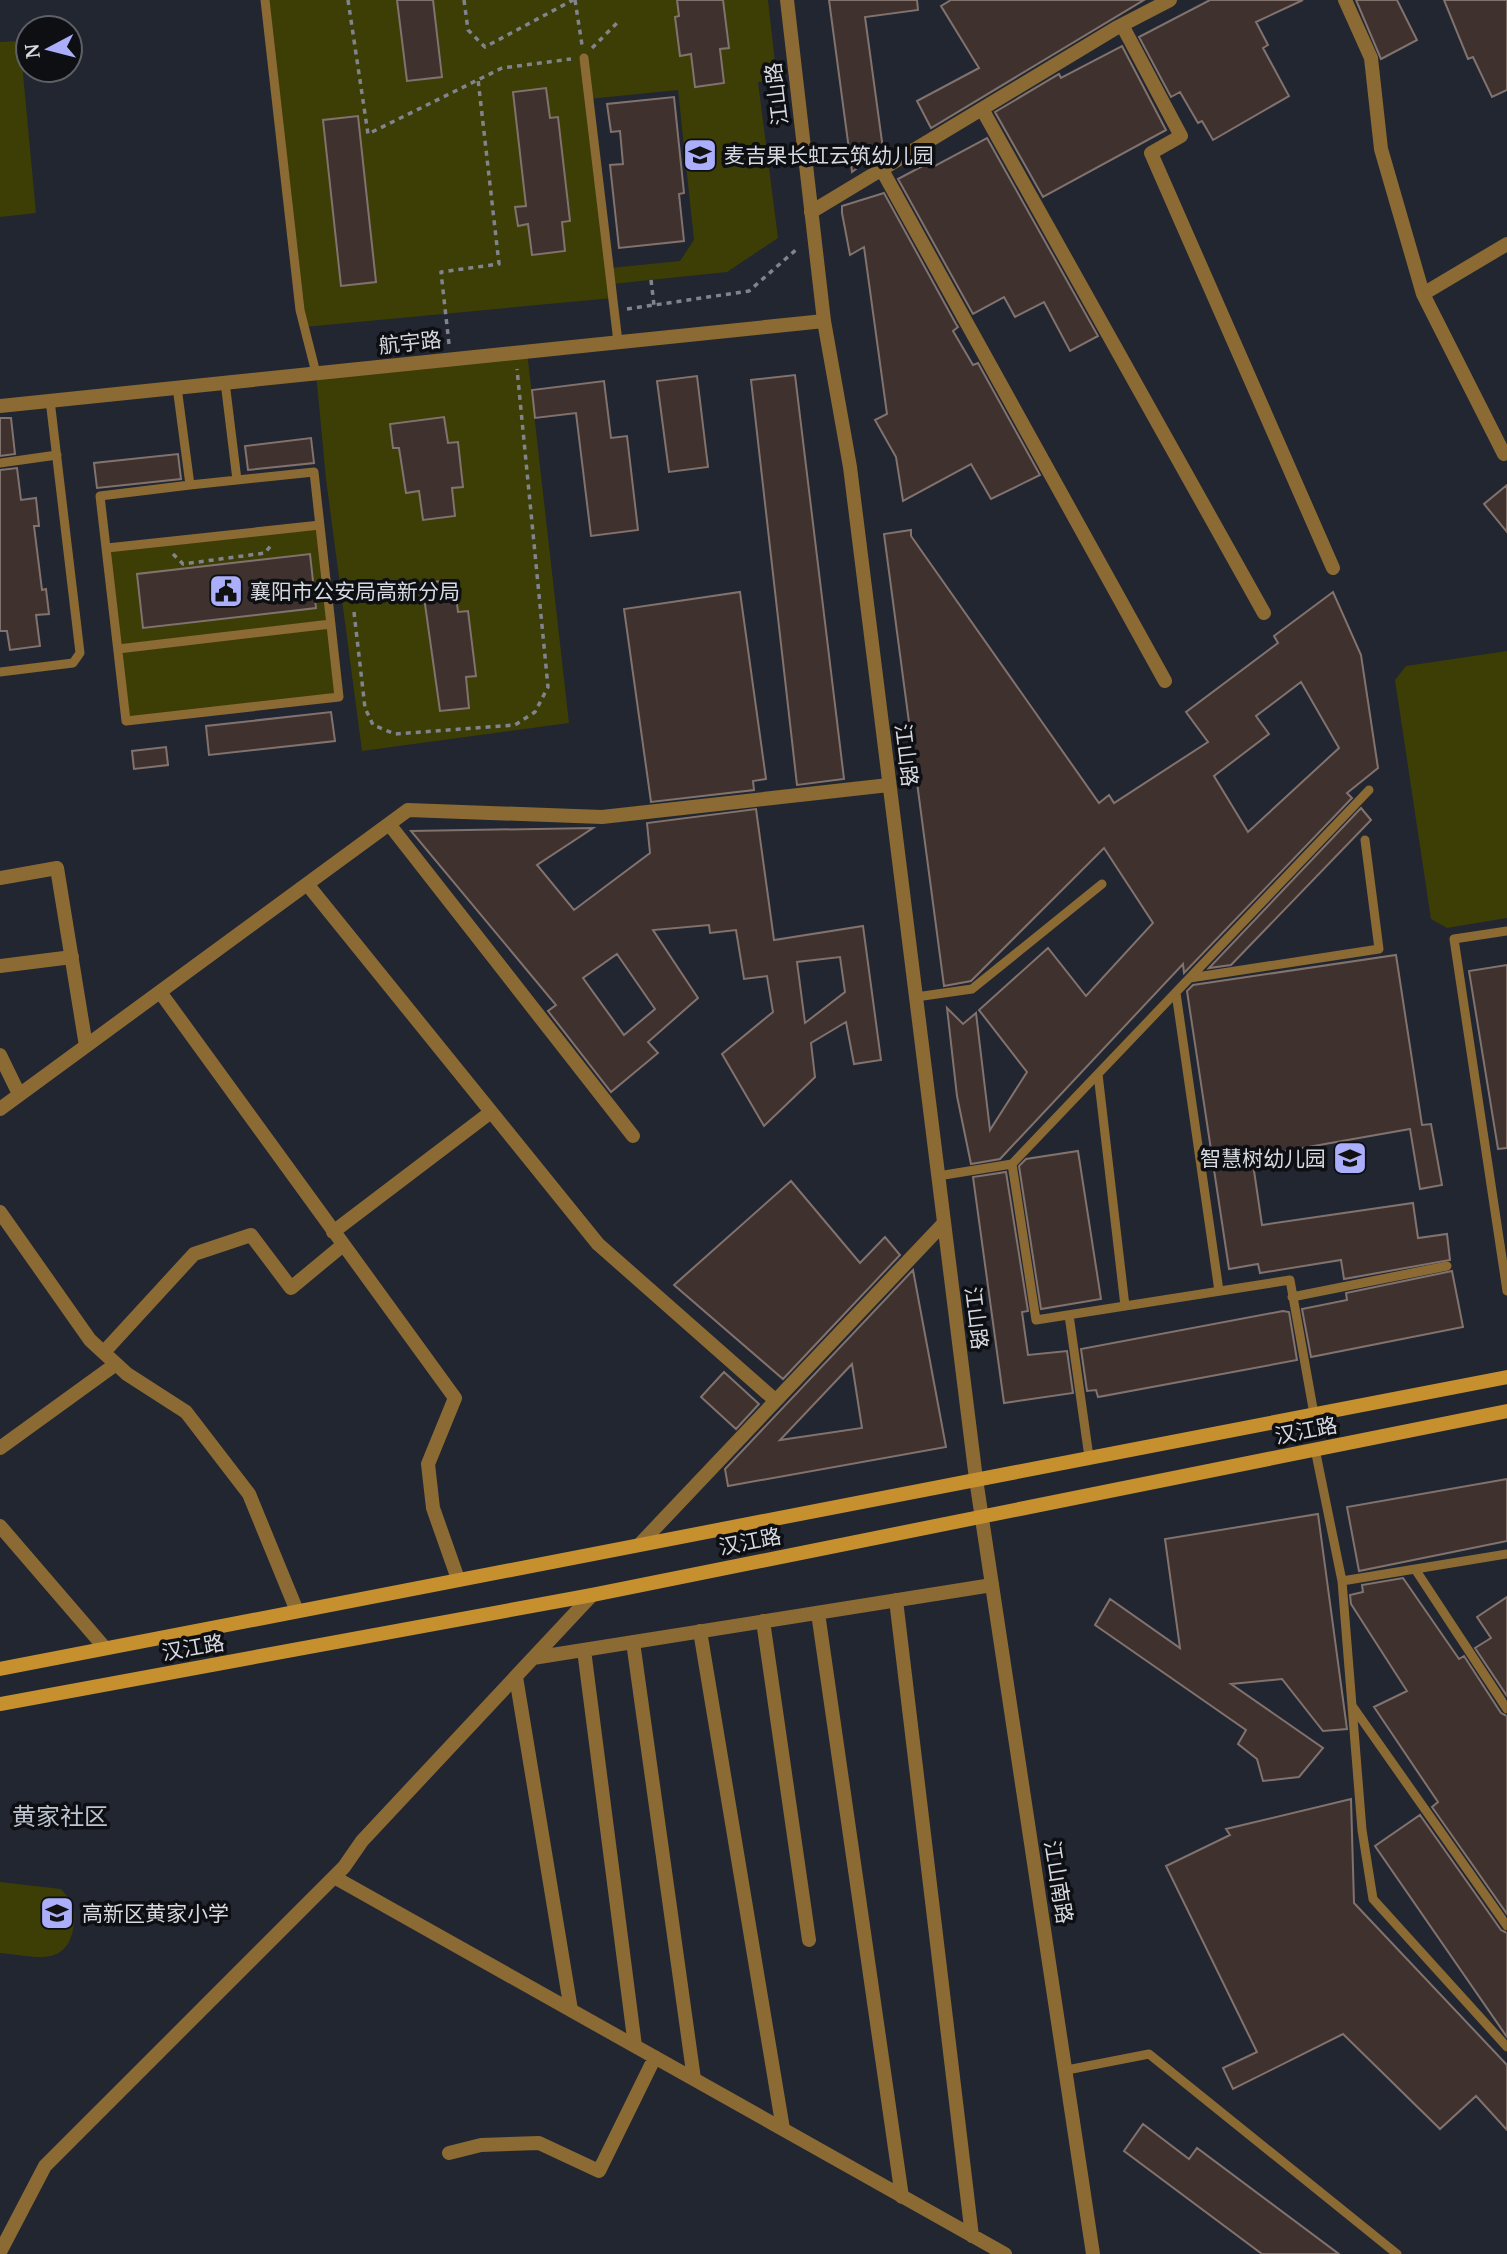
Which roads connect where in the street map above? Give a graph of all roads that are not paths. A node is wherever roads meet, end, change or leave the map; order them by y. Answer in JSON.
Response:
{"nodes":[{"id":1,"x":265,"y":0,"type":"edge"},
{"id":2,"x":787,"y":0,"type":"edge"},
{"id":3,"x":1170,"y":0,"type":"edge"},
{"id":4,"x":1345,"y":0,"type":"edge"},
{"id":5,"x":1122,"y":25,"type":"junction"},
{"id":6,"x":584,"y":58,"type":"road end"},
{"id":7,"x":982,"y":109,"type":"junction"},
{"id":8,"x":882,"y":170,"type":"junction"},
{"id":9,"x":811,"y":212,"type":"junction"},
{"id":10,"x":1507,"y":244,"type":"edge"},
{"id":11,"x":1423,"y":294,"type":"junction"},
{"id":12,"x":824,"y":321,"type":"junction"},
{"id":13,"x":618,"y":342,"type":"junction"},
{"id":14,"x":316,"y":373,"type":"junction"},
{"id":15,"x":225,"y":382,"type":"junction"},
{"id":16,"x":177,"y":387,"type":"junction"},
{"id":17,"x":50,"y":400,"type":"junction"},
{"id":18,"x":0,"y":405,"type":"edge"},
{"id":19,"x":1504,"y":454,"type":"dead end"},
{"id":20,"x":57,"y":455,"type":"junction"},
{"id":21,"x":0,"y":463,"type":"edge"},
{"id":22,"x":237,"y":480,"type":"junction"},
{"id":23,"x":190,"y":485,"type":"junction"},
{"id":24,"x":320,"y":525,"type":"junction"},
{"id":25,"x":107,"y":548,"type":"junction"},
{"id":26,"x":1333,"y":568,"type":"dead end"},
{"id":27,"x":1264,"y":613,"type":"dead end"},
{"id":28,"x":331,"y":624,"type":"junction"},
{"id":29,"x":118,"y":649,"type":"junction"},
{"id":30,"x":0,"y":672,"type":"edge"},
{"id":31,"x":1164,"y":681,"type":"dead end"},
{"id":32,"x":889,"y":785,"type":"junction"},
{"id":33,"x":1369,"y":790,"type":"dead end"},
{"id":34,"x":389,"y":824,"type":"junction"},
{"id":35,"x":1365,"y":840,"type":"dead end"},
{"id":36,"x":0,"y":878,"type":"edge"},
{"id":37,"x":307,"y":884,"type":"junction"},
{"id":38,"x":1102,"y":884,"type":"dead end"},
{"id":39,"x":1507,"y":931,"type":"edge"},
{"id":40,"x":72,"y":957,"type":"junction"},
{"id":41,"x":0,"y":966,"type":"edge"},
{"id":42,"x":1190,"y":978,"type":"junction"},
{"id":43,"x":160,"y":992,"type":"junction"},
{"id":44,"x":1176,"y":993,"type":"junction"},
{"id":45,"x":916,"y":997,"type":"junction"},
{"id":46,"x":86,"y":1046,"type":"junction"},
{"id":47,"x":0,"y":1055,"type":"edge"},
{"id":48,"x":1098,"y":1074,"type":"junction"},
{"id":49,"x":19,"y":1094,"type":"junction"},
{"id":50,"x":0,"y":1109,"type":"edge"},
{"id":51,"x":491,"y":1112,"type":"junction"},
{"id":52,"x":633,"y":1136,"type":"dead end"},
{"id":53,"x":1012,"y":1164,"type":"junction"},
{"id":54,"x":938,"y":1176,"type":"junction"},
{"id":55,"x":0,"y":1212,"type":"edge"},
{"id":56,"x":944,"y":1223,"type":"junction"},
{"id":57,"x":333,"y":1231,"type":"junction"},
{"id":58,"x":343,"y":1245,"type":"junction"},
{"id":59,"x":1447,"y":1266,"type":"dead end"},
{"id":60,"x":1506,"y":1277,"type":"edge"},
{"id":61,"x":1219,"y":1291,"type":"junction"},
{"id":62,"x":1507,"y":1291,"type":"edge"},
{"id":63,"x":1292,"y":1297,"type":"junction"},
{"id":64,"x":1125,"y":1306,"type":"junction"},
{"id":65,"x":1069,"y":1315,"type":"junction"},
{"id":66,"x":104,"y":1353,"type":"junction"},
{"id":67,"x":116,"y":1364,"type":"junction"},
{"id":68,"x":1507,"y":1377,"type":"edge"},
{"id":69,"x":775,"y":1400,"type":"junction"},
{"id":70,"x":1507,"y":1411,"type":"edge"},
{"id":71,"x":1314,"y":1414,"type":"junction"},
{"id":72,"x":0,"y":1448,"type":"edge"},
{"id":73,"x":1315,"y":1450,"type":"junction"},
{"id":74,"x":1089,"y":1457,"type":"junction"},
{"id":75,"x":976,"y":1479,"type":"junction"},
{"id":76,"x":982,"y":1516,"type":"junction"},
{"id":77,"x":0,"y":1526,"type":"edge"},
{"id":78,"x":640,"y":1544,"type":"junction"},
{"id":79,"x":1507,"y":1554,"type":"edge"},
{"id":80,"x":1415,"y":1569,"type":"junction"},
{"id":81,"x":458,"y":1579,"type":"junction"},
{"id":82,"x":1342,"y":1581,"type":"junction"},
{"id":83,"x":992,"y":1585,"type":"junction"},
{"id":84,"x":592,"y":1595,"type":"junction"},
{"id":85,"x":896,"y":1600,"type":"junction"},
{"id":86,"x":297,"y":1611,"type":"junction"},
{"id":87,"x":818,"y":1612,"type":"junction"},
{"id":88,"x":762,"y":1621,"type":"junction"},
{"id":89,"x":700,"y":1632,"type":"junction"},
{"id":90,"x":633,"y":1642,"type":"junction"},
{"id":91,"x":105,"y":1648,"type":"junction"},
{"id":92,"x":584,"y":1650,"type":"junction"},
{"id":93,"x":533,"y":1658,"type":"junction"},
{"id":94,"x":0,"y":1669,"type":"edge"},
{"id":95,"x":516,"y":1676,"type":"junction"},
{"id":96,"x":0,"y":1704,"type":"edge"},
{"id":97,"x":1352,"y":1706,"type":"junction"},
{"id":98,"x":1507,"y":1710,"type":"edge"},
{"id":99,"x":334,"y":1877,"type":"junction"},
{"id":100,"x":1507,"y":1926,"type":"edge"},
{"id":101,"x":809,"y":1940,"type":"dead end"},
{"id":102,"x":571,"y":2010,"type":"junction"},
{"id":103,"x":635,"y":2046,"type":"junction"},
{"id":104,"x":1507,"y":2047,"type":"edge"},
{"id":105,"x":655,"y":2057,"type":"junction"},
{"id":106,"x":1067,"y":2070,"type":"junction"},
{"id":107,"x":694,"y":2079,"type":"junction"},
{"id":108,"x":783,"y":2129,"type":"junction"},
{"id":109,"x":449,"y":2153,"type":"dead end"},
{"id":110,"x":902,"y":2197,"type":"junction"},
{"id":111,"x":972,"y":2236,"type":"junction"},
{"id":112,"x":0,"y":2252,"type":"edge"},
{"id":113,"x":1005,"y":2254,"type":"edge"},
{"id":114,"x":1093,"y":2254,"type":"edge"},
{"id":115,"x":1397,"y":2254,"type":"edge"}],
"edges":[{"from":1,"to":14,"type":"lane"},
{"from":2,"to":9,"type":"street","name":"江山路"},
{"from":3,"to":5,"type":"street"},
{"from":4,"to":11,"type":"street"},
{"from":5,"to":7,"type":"street"},
{"from":5,"to":26,"type":"street"},
{"from":6,"to":13,"type":"lane"},
{"from":7,"to":8,"type":"street"},
{"from":7,"to":27,"type":"street"},
{"from":8,"to":9,"type":"street"},
{"from":8,"to":31,"type":"street"},
{"from":9,"to":12,"type":"street","name":"江山路"},
{"from":10,"to":11,"type":"street"},
{"from":11,"to":19,"type":"street"},
{"from":12,"to":13,"type":"street","name":"航宇路"},
{"from":12,"to":32,"type":"street","name":"江山路"},
{"from":13,"to":14,"type":"street","name":"航宇路"},
{"from":14,"to":15,"type":"street","name":"航宇路"},
{"from":15,"to":16,"type":"street","name":"航宇路"},
{"from":15,"to":22,"type":"lane"},
{"from":16,"to":17,"type":"street","name":"航宇路"},
{"from":16,"to":23,"type":"lane"},
{"from":17,"to":18,"type":"street","name":"航宇路"},
{"from":17,"to":20,"type":"lane"},
{"from":20,"to":21,"type":"lane"},
{"from":20,"to":30,"type":"lane"},
{"from":22,"to":23,"type":"lane"},
{"from":22,"to":24,"type":"lane"},
{"from":23,"to":25,"type":"lane"},
{"from":24,"to":25,"type":"lane"},
{"from":24,"to":28,"type":"lane"},
{"from":25,"to":29,"type":"lane"},
{"from":28,"to":29,"type":"lane"},
{"from":28,"to":29,"type":"lane"},
{"from":32,"to":34,"type":"street"},
{"from":32,"to":45,"type":"street","name":"江山路"},
{"from":33,"to":42,"type":"lane"},
{"from":34,"to":37,"type":"street"},
{"from":34,"to":52,"type":"street"},
{"from":35,"to":42,"type":"lane"},
{"from":36,"to":40,"type":"street"},
{"from":37,"to":43,"type":"street"},
{"from":37,"to":51,"type":"street"},
{"from":38,"to":45,"type":"lane"},
{"from":39,"to":60,"type":"lane"},
{"from":40,"to":41,"type":"street"},
{"from":40,"to":46,"type":"street"},
{"from":42,"to":44,"type":"lane"},
{"from":43,"to":46,"type":"street"},
{"from":43,"to":57,"type":"street"},
{"from":44,"to":48,"type":"lane"},
{"from":44,"to":61,"type":"lane"},
{"from":45,"to":54,"type":"street","name":"江山路"},
{"from":46,"to":49,"type":"street"},
{"from":47,"to":49,"type":"street"},
{"from":48,"to":53,"type":"lane"},
{"from":48,"to":64,"type":"lane"},
{"from":49,"to":50,"type":"street"},
{"from":51,"to":57,"type":"street"},
{"from":51,"to":69,"type":"street"},
{"from":53,"to":54,"type":"lane"},
{"from":53,"to":65,"type":"lane"},
{"from":54,"to":56,"type":"street","name":"江山路"},
{"from":55,"to":66,"type":"street"},
{"from":56,"to":69,"type":"street"},
{"from":56,"to":75,"type":"street","name":"江山路"},
{"from":57,"to":58,"type":"street"},
{"from":58,"to":66,"type":"street"},
{"from":58,"to":81,"type":"street"},
{"from":59,"to":63,"type":"lane"},
{"from":60,"to":62,"type":"lane"},
{"from":61,"to":63,"type":"lane"},
{"from":61,"to":64,"type":"lane"},
{"from":63,"to":71,"type":"lane"},
{"from":64,"to":65,"type":"lane"},
{"from":65,"to":74,"type":"lane"},
{"from":66,"to":67,"type":"street"},
{"from":67,"to":72,"type":"street"},
{"from":67,"to":86,"type":"street"},
{"from":68,"to":71,"type":"main road","name":"汉江路"},
{"from":69,"to":78,"type":"street"},
{"from":70,"to":73,"type":"main road","name":"汉江路"},
{"from":71,"to":74,"type":"main road","name":"汉江路"},
{"from":73,"to":76,"type":"main road","name":"汉江路"},
{"from":73,"to":82,"type":"lane"},
{"from":74,"to":75,"type":"main road","name":"汉江路"},
{"from":75,"to":76,"type":"street","name":"江山路"},
{"from":75,"to":78,"type":"main road","name":"汉江路"},
{"from":76,"to":83,"type":"street","name":"江山南路"},
{"from":76,"to":84,"type":"main road","name":"汉江路"},
{"from":77,"to":91,"type":"street"},
{"from":78,"to":81,"type":"main road","name":"汉江路"},
{"from":79,"to":80,"type":"lane"},
{"from":80,"to":82,"type":"lane"},
{"from":80,"to":98,"type":"lane"},
{"from":81,"to":86,"type":"main road","name":"汉江路"},
{"from":82,"to":97,"type":"lane"},
{"from":83,"to":85,"type":"street"},
{"from":83,"to":106,"type":"street","name":"江山南路"},
{"from":84,"to":93,"type":"street"},
{"from":84,"to":96,"type":"main road","name":"汉江路"},
{"from":85,"to":87,"type":"street"},
{"from":85,"to":111,"type":"street"},
{"from":86,"to":91,"type":"main road","name":"汉江路"},
{"from":87,"to":88,"type":"street"},
{"from":87,"to":110,"type":"street"},
{"from":88,"to":89,"type":"street"},
{"from":88,"to":101,"type":"street"},
{"from":89,"to":90,"type":"street"},
{"from":89,"to":108,"type":"street"},
{"from":90,"to":92,"type":"street"},
{"from":90,"to":107,"type":"street"},
{"from":91,"to":94,"type":"main road","name":"汉江路"},
{"from":92,"to":93,"type":"street"},
{"from":92,"to":103,"type":"street"},
{"from":93,"to":95,"type":"street"},
{"from":95,"to":99,"type":"street"},
{"from":95,"to":102,"type":"street"},
{"from":97,"to":100,"type":"lane"},
{"from":97,"to":104,"type":"lane"},
{"from":99,"to":102,"type":"street"},
{"from":99,"to":112,"type":"street"},
{"from":102,"to":103,"type":"street"},
{"from":103,"to":105,"type":"street"},
{"from":105,"to":107,"type":"street"},
{"from":105,"to":109,"type":"street"},
{"from":106,"to":114,"type":"street","name":"江山南路"},
{"from":106,"to":115,"type":"lane"},
{"from":107,"to":108,"type":"street"},
{"from":108,"to":110,"type":"street"},
{"from":110,"to":111,"type":"street"},
{"from":111,"to":113,"type":"street"}]}
